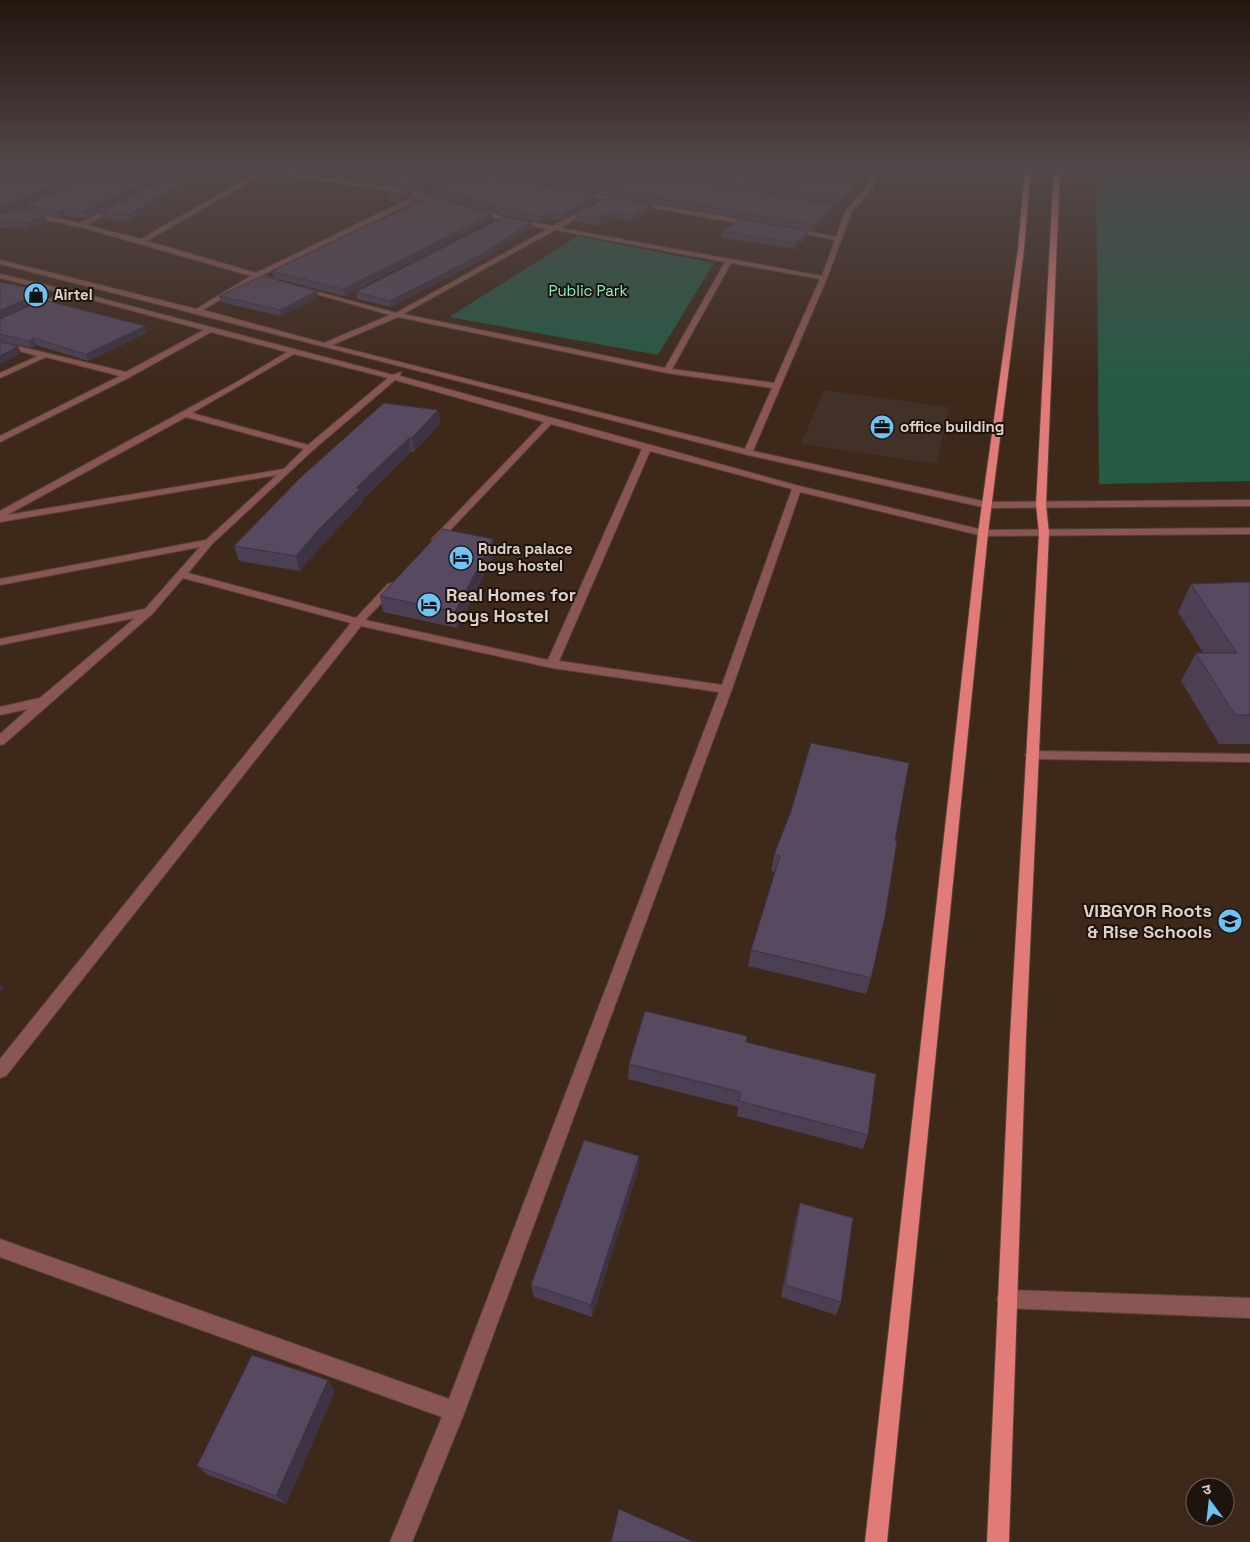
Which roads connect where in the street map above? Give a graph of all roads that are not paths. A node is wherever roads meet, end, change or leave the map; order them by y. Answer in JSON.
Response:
{"nodes":[{"id":1,"x":137,"y":239,"type":"edge"},
{"id":2,"x":332,"y":239,"type":"edge"},
{"id":3,"x":535,"y":239,"type":"edge"},
{"id":4,"x":613,"y":239,"type":"edge"},
{"id":5,"x":839,"y":239,"type":"edge"},
{"id":6,"x":1022,"y":239,"type":"edge"},
{"id":7,"x":1054,"y":239,"type":"edge"},
{"id":8,"x":142,"y":240,"type":"joint"},
{"id":9,"x":729,"y":261,"type":"junction"},
{"id":10,"x":0,"y":262,"type":"edge"},
{"id":11,"x":0,"y":276,"type":"edge"},
{"id":12,"x":254,"y":276,"type":"junction"},
{"id":13,"x":824,"y":278,"type":"junction"},
{"id":14,"x":282,"y":283,"type":"edge"},
{"id":15,"x":291,"y":285,"type":"edge"},
{"id":16,"x":69,"y":292,"type":"junction"},
{"id":17,"x":355,"y":295,"type":"edge"},
{"id":18,"x":346,"y":300,"type":"junction"},
{"id":19,"x":197,"y":311,"type":"junction"},
{"id":20,"x":26,"y":312,"type":"edge"},
{"id":21,"x":397,"y":314,"type":"junction"},
{"id":22,"x":210,"y":330,"type":"junction"},
{"id":23,"x":0,"y":344,"type":"edge"},
{"id":24,"x":325,"y":345,"type":"junction"},
{"id":25,"x":294,"y":351,"type":"junction"},
{"id":26,"x":43,"y":356,"type":"junction"},
{"id":27,"x":410,"y":366,"type":"junction"},
{"id":28,"x":668,"y":371,"type":"junction"},
{"id":29,"x":0,"y":376,"type":"edge"},
{"id":30,"x":127,"y":376,"type":"junction"},
{"id":31,"x":393,"y":377,"type":"junction"},
{"id":32,"x":777,"y":386,"type":"junction"},
{"id":33,"x":186,"y":414,"type":"junction"},
{"id":34,"x":550,"y":420,"type":"junction"},
{"id":35,"x":0,"y":439,"type":"edge"},
{"id":36,"x":310,"y":448,"type":"junction"},
{"id":37,"x":647,"y":448,"type":"junction"},
{"id":38,"x":748,"y":452,"type":"junction"},
{"id":39,"x":288,"y":472,"type":"junction"},
{"id":40,"x":797,"y":488,"type":"junction"},
{"id":41,"x":1250,"y":503,"type":"edge"},
{"id":42,"x":987,"y":505,"type":"junction"},
{"id":43,"x":1041,"y":505,"type":"junction"},
{"id":44,"x":0,"y":515,"type":"edge"},
{"id":45,"x":0,"y":519,"type":"edge"},
{"id":46,"x":1250,"y":531,"type":"edge"},
{"id":47,"x":1044,"y":533,"type":"junction"},
{"id":48,"x":983,"y":534,"type":"junction"},
{"id":49,"x":209,"y":542,"type":"junction"},
{"id":50,"x":427,"y":550,"type":"edge"},
{"id":51,"x":181,"y":574,"type":"junction"},
{"id":52,"x":400,"y":578,"type":"edge"},
{"id":53,"x":0,"y":582,"type":"edge"},
{"id":54,"x":148,"y":612,"type":"junction"},
{"id":55,"x":358,"y":622,"type":"junction"},
{"id":56,"x":0,"y":642,"type":"edge"},
{"id":57,"x":552,"y":664,"type":"junction"},
{"id":58,"x":726,"y":689,"type":"junction"},
{"id":59,"x":44,"y":701,"type":"junction"},
{"id":60,"x":0,"y":711,"type":"edge"},
{"id":61,"x":0,"y":742,"type":"edge"},
{"id":62,"x":1031,"y":755,"type":"junction"},
{"id":63,"x":1250,"y":758,"type":"edge"},
{"id":64,"x":0,"y":1071,"type":"edge"},
{"id":65,"x":0,"y":1248,"type":"edge"},
{"id":66,"x":1006,"y":1299,"type":"junction"},
{"id":67,"x":1250,"y":1308,"type":"edge"},
{"id":68,"x":455,"y":1411,"type":"junction"},
{"id":69,"x":401,"y":1542,"type":"edge"},
{"id":70,"x":876,"y":1542,"type":"edge"},
{"id":71,"x":998,"y":1542,"type":"edge"}],
"edges":[{"from":1,"to":8,"type":"street"},
{"from":2,"to":12,"type":"street"},
{"from":3,"to":21,"type":"street"},
{"from":4,"to":9,"type":"street"},
{"from":5,"to":13,"type":"street"},
{"from":6,"to":42,"type":"main road"},
{"from":7,"to":43,"type":"main road"},
{"from":8,"to":12,"type":"street"},
{"from":9,"to":13,"type":"street"},
{"from":9,"to":28,"type":"street"},
{"from":10,"to":19,"type":"street"},
{"from":11,"to":16,"type":"street"},
{"from":12,"to":14,"type":"street"},
{"from":12,"to":19,"type":"street"},
{"from":13,"to":32,"type":"street"},
{"from":15,"to":18,"type":"street"},
{"from":16,"to":20,"type":"street"},
{"from":16,"to":22,"type":"street"},
{"from":17,"to":18,"type":"street"},
{"from":18,"to":21,"type":"street"},
{"from":19,"to":24,"type":"street"},
{"from":21,"to":24,"type":"street"},
{"from":21,"to":28,"type":"street"},
{"from":22,"to":25,"type":"street"},
{"from":22,"to":30,"type":"street"},
{"from":23,"to":26,"type":"street"},
{"from":24,"to":27,"type":"street"},
{"from":25,"to":31,"type":"street"},
{"from":25,"to":33,"type":"street"},
{"from":26,"to":29,"type":"street"},
{"from":26,"to":30,"type":"street"},
{"from":27,"to":31,"type":"street"},
{"from":27,"to":38,"type":"street"},
{"from":28,"to":32,"type":"street"},
{"from":30,"to":35,"type":"street"},
{"from":31,"to":34,"type":"street"},
{"from":31,"to":36,"type":"street"},
{"from":32,"to":38,"type":"street"},
{"from":33,"to":36,"type":"street"},
{"from":33,"to":44,"type":"street"},
{"from":34,"to":37,"type":"street"},
{"from":34,"to":50,"type":"street"},
{"from":36,"to":39,"type":"street"},
{"from":37,"to":40,"type":"street"},
{"from":37,"to":57,"type":"street"},
{"from":38,"to":42,"type":"street"},
{"from":39,"to":45,"type":"street"},
{"from":39,"to":49,"type":"street"},
{"from":40,"to":48,"type":"street"},
{"from":40,"to":58,"type":"street"},
{"from":41,"to":43,"type":"street"},
{"from":42,"to":43,"type":"street"},
{"from":42,"to":48,"type":"main road"},
{"from":43,"to":47,"type":"main road"},
{"from":46,"to":47,"type":"street"},
{"from":47,"to":48,"type":"street"},
{"from":47,"to":62,"type":"main road"},
{"from":48,"to":70,"type":"main road"},
{"from":49,"to":51,"type":"street"},
{"from":49,"to":53,"type":"street"},
{"from":51,"to":54,"type":"street"},
{"from":51,"to":55,"type":"street"},
{"from":52,"to":55,"type":"street"},
{"from":54,"to":56,"type":"street"},
{"from":54,"to":59,"type":"street"},
{"from":55,"to":57,"type":"street"},
{"from":55,"to":64,"type":"street"},
{"from":57,"to":58,"type":"street"},
{"from":58,"to":68,"type":"street"},
{"from":59,"to":60,"type":"street"},
{"from":59,"to":61,"type":"street"},
{"from":62,"to":63,"type":"street"},
{"from":62,"to":66,"type":"main road"},
{"from":65,"to":68,"type":"street"},
{"from":66,"to":67,"type":"street"},
{"from":66,"to":71,"type":"main road"},
{"from":68,"to":69,"type":"street"}]}
